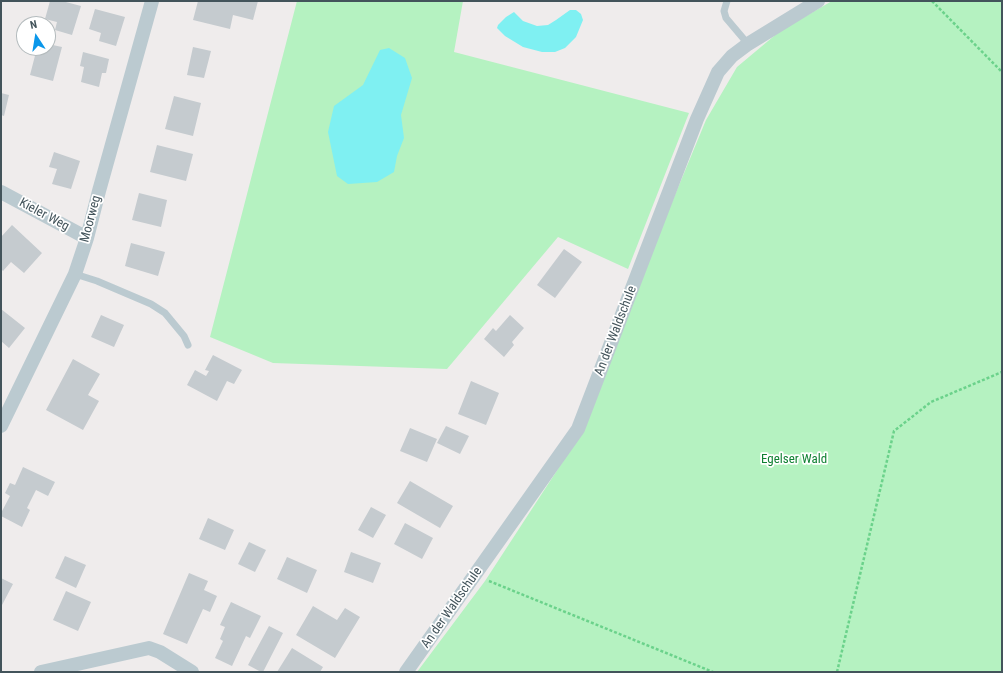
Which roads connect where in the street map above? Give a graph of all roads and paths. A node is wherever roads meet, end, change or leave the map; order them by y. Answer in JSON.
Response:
{"nodes":[{"id":1,"x":152,"y":1,"type":"edge"},
{"id":2,"x":727,"y":1,"type":"edge"},
{"id":3,"x":818,"y":1,"type":"edge"},
{"id":4,"x":932,"y":1,"type":"edge"},
{"id":5,"x":748,"y":44,"type":"junction"},
{"id":6,"x":1002,"y":72,"type":"edge"},
{"id":7,"x":2,"y":193,"type":"edge"},
{"id":8,"x":87,"y":238,"type":"junction"},
{"id":9,"x":75,"y":274,"type":"junction"},
{"id":10,"x":188,"y":345,"type":"dead end"},
{"id":11,"x":1002,"y":372,"type":"edge"},
{"id":12,"x":1,"y":426,"type":"edge"},
{"id":13,"x":475,"y":576,"type":"junction"},
{"id":14,"x":41,"y":672,"type":"edge"},
{"id":15,"x":192,"y":672,"type":"edge"},
{"id":16,"x":406,"y":672,"type":"edge"},
{"id":17,"x":713,"y":672,"type":"edge"},
{"id":18,"x":837,"y":672,"type":"edge"}],
"edges":[{"from":1,"to":8,"type":"street","name":"Moorweg"},
{"from":2,"to":5,"type":"lane"},
{"from":3,"to":5,"type":"street","name":"An der Waldschule"},
{"from":4,"to":6,"type":"path"},
{"from":5,"to":13,"type":"street","name":"An der Waldschule"},
{"from":7,"to":8,"type":"street","name":"Kieler Weg"},
{"from":8,"to":9,"type":"street","name":"Moorweg"},
{"from":9,"to":10,"type":"lane"},
{"from":9,"to":12,"type":"street","name":"Moorweg"},
{"from":11,"to":18,"type":"path"},
{"from":13,"to":16,"type":"street","name":"An der Waldschule"},
{"from":13,"to":17,"type":"path"},
{"from":14,"to":15,"type":"street"}]}
